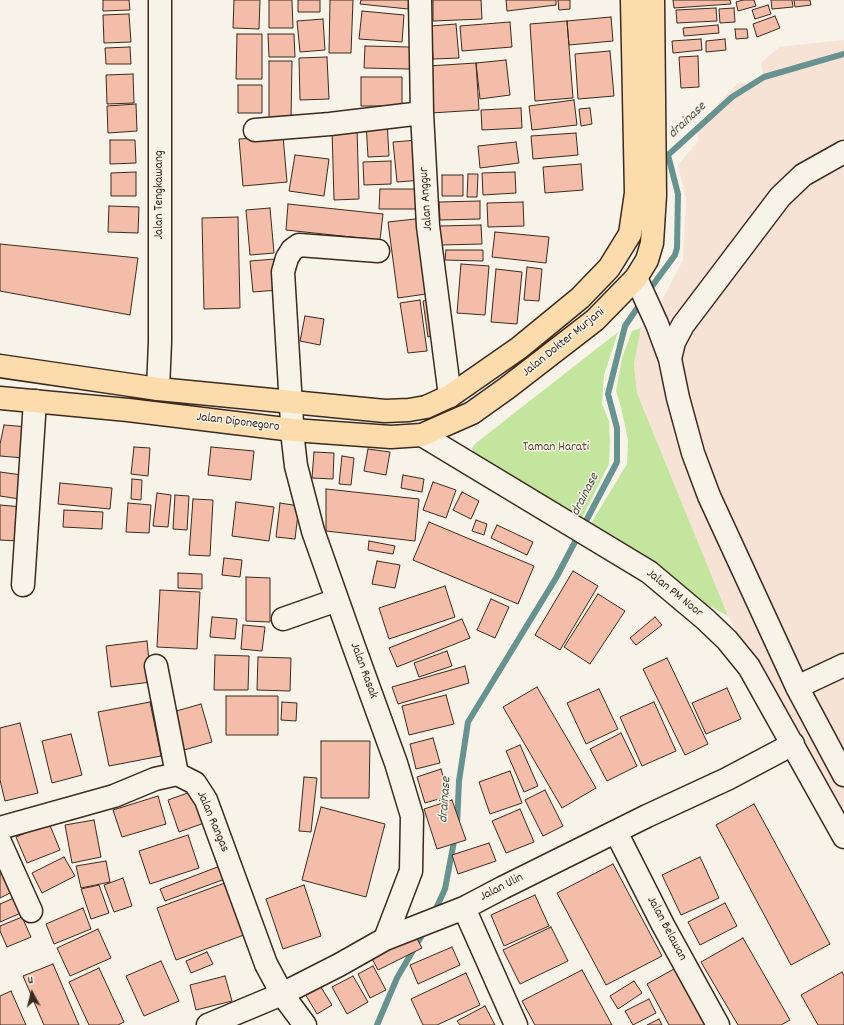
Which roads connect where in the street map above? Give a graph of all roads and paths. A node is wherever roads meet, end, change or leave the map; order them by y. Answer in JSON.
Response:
{"nodes":[{"id":1,"x":160,"y":0,"type":"edge"},
{"id":2,"x":420,"y":0,"type":"edge"},
{"id":3,"x":632,"y":0,"type":"edge"},
{"id":4,"x":653,"y":0,"type":"edge"},
{"id":5,"x":644,"y":64,"type":"junction"},
{"id":6,"x":422,"y":113,"type":"junction"},
{"id":7,"x":255,"y":130,"type":"dead end"},
{"id":8,"x":844,"y":152,"type":"edge"},
{"id":9,"x":646,"y":194,"type":"junction"},
{"id":10,"x":378,"y":251,"type":"dead end"},
{"id":11,"x":636,"y":278,"type":"junction"},
{"id":12,"x":670,"y":359,"type":"junction"},
{"id":13,"x":0,"y":366,"type":"edge"},
{"id":14,"x":158,"y":389,"type":"junction"},
{"id":15,"x":450,"y":396,"type":"junction"},
{"id":16,"x":0,"y":398,"type":"edge"},
{"id":17,"x":35,"y":401,"type":"junction"},
{"id":18,"x":291,"y":402,"type":"junction"},
{"id":19,"x":472,"y":413,"type":"joint"},
{"id":20,"x":293,"y":430,"type":"junction"},
{"id":21,"x":422,"y":435,"type":"junction"},
{"id":22,"x":23,"y":585,"type":"dead end"},
{"id":23,"x":337,"y":600,"type":"junction"},
{"id":24,"x":283,"y":619,"type":"dead end"},
{"id":25,"x":844,"y":665,"type":"edge"},
{"id":26,"x":156,"y":666,"type":"dead end"},
{"id":27,"x":797,"y":687,"type":"junction"},
{"id":28,"x":793,"y":744,"type":"junction"},
{"id":29,"x":177,"y":774,"type":"junction"},
{"id":30,"x":844,"y":775,"type":"edge"},
{"id":31,"x":0,"y":828,"type":"edge"},
{"id":32,"x":616,"y":832,"type":"junction"},
{"id":33,"x":844,"y":837,"type":"edge"},
{"id":34,"x":0,"y":842,"type":"edge"},
{"id":35,"x":464,"y":908,"type":"junction"},
{"id":36,"x":30,"y":911,"type":"dead end"},
{"id":37,"x":385,"y":939,"type":"junction"},
{"id":38,"x":282,"y":994,"type":"junction"},
{"id":39,"x":208,"y":1025,"type":"edge"},
{"id":40,"x":305,"y":1025,"type":"edge"},
{"id":41,"x":516,"y":1025,"type":"edge"},
{"id":42,"x":718,"y":1025,"type":"edge"}],
"edges":[{"from":1,"to":14,"type":"street","name":"Jalan Tengkawang"},
{"from":2,"to":6,"type":"street","name":"Jalan Anggur"},
{"from":3,"to":5,"type":"main road","name":"Jalan Dokter Murjani"},
{"from":4,"to":5,"type":"main road","name":"Jalan Dokter Murjani"},
{"from":5,"to":9,"type":"main road","name":"Jalan Dokter Murjani"},
{"from":6,"to":7,"type":"street"},
{"from":6,"to":15,"type":"street","name":"Jalan Anggur"},
{"from":8,"to":12,"type":"street"},
{"from":9,"to":11,"type":"main road","name":"Jalan Dokter Murjani"},
{"from":9,"to":15,"type":"main road","name":"Jalan Dokter Murjani"},
{"from":10,"to":18,"type":"street","name":"Jalan Rasak"},
{"from":11,"to":12,"type":"street"},
{"from":11,"to":19,"type":"main road","name":"Jalan Dokter Murjani"},
{"from":12,"to":27,"type":"street"},
{"from":13,"to":14,"type":"main road","name":"Jalan Diponegoro"},
{"from":14,"to":18,"type":"main road","name":"Jalan Diponegoro"},
{"from":15,"to":18,"type":"main road","name":"Jalan Diponegoro"},
{"from":16,"to":17,"type":"main road","name":"Jalan Diponegoro"},
{"from":17,"to":20,"type":"main road","name":"Jalan Diponegoro"},
{"from":17,"to":22,"type":"street"},
{"from":18,"to":20,"type":"street","name":"Jalan Rasak"},
{"from":19,"to":21,"type":"main road","name":"Jalan Diponegoro"},
{"from":20,"to":21,"type":"main road","name":"Jalan Diponegoro"},
{"from":20,"to":23,"type":"street","name":"Jalan Rasak"},
{"from":21,"to":28,"type":"street","name":"Jalan PM Noor"},
{"from":23,"to":24,"type":"street"},
{"from":23,"to":37,"type":"street","name":"Jalan Rasak"},
{"from":25,"to":27,"type":"street"},
{"from":26,"to":29,"type":"street"},
{"from":27,"to":30,"type":"street"},
{"from":28,"to":32,"type":"street","name":"Jalan Ulin"},
{"from":28,"to":33,"type":"street","name":"Jalan PM Noor"},
{"from":29,"to":31,"type":"street"},
{"from":29,"to":38,"type":"street","name":"Jalan Rangas"},
{"from":32,"to":35,"type":"street","name":"Jalan Ulin"},
{"from":32,"to":42,"type":"street","name":"Jalan Belawan"},
{"from":34,"to":36,"type":"street"},
{"from":35,"to":37,"type":"street","name":"Jalan Ulin"},
{"from":35,"to":41,"type":"street"},
{"from":37,"to":38,"type":"street","name":"Jalan Ulin"},
{"from":38,"to":39,"type":"street","name":"Jalan Ulin"},
{"from":38,"to":40,"type":"street","name":"Jalan Rangas"}]}
